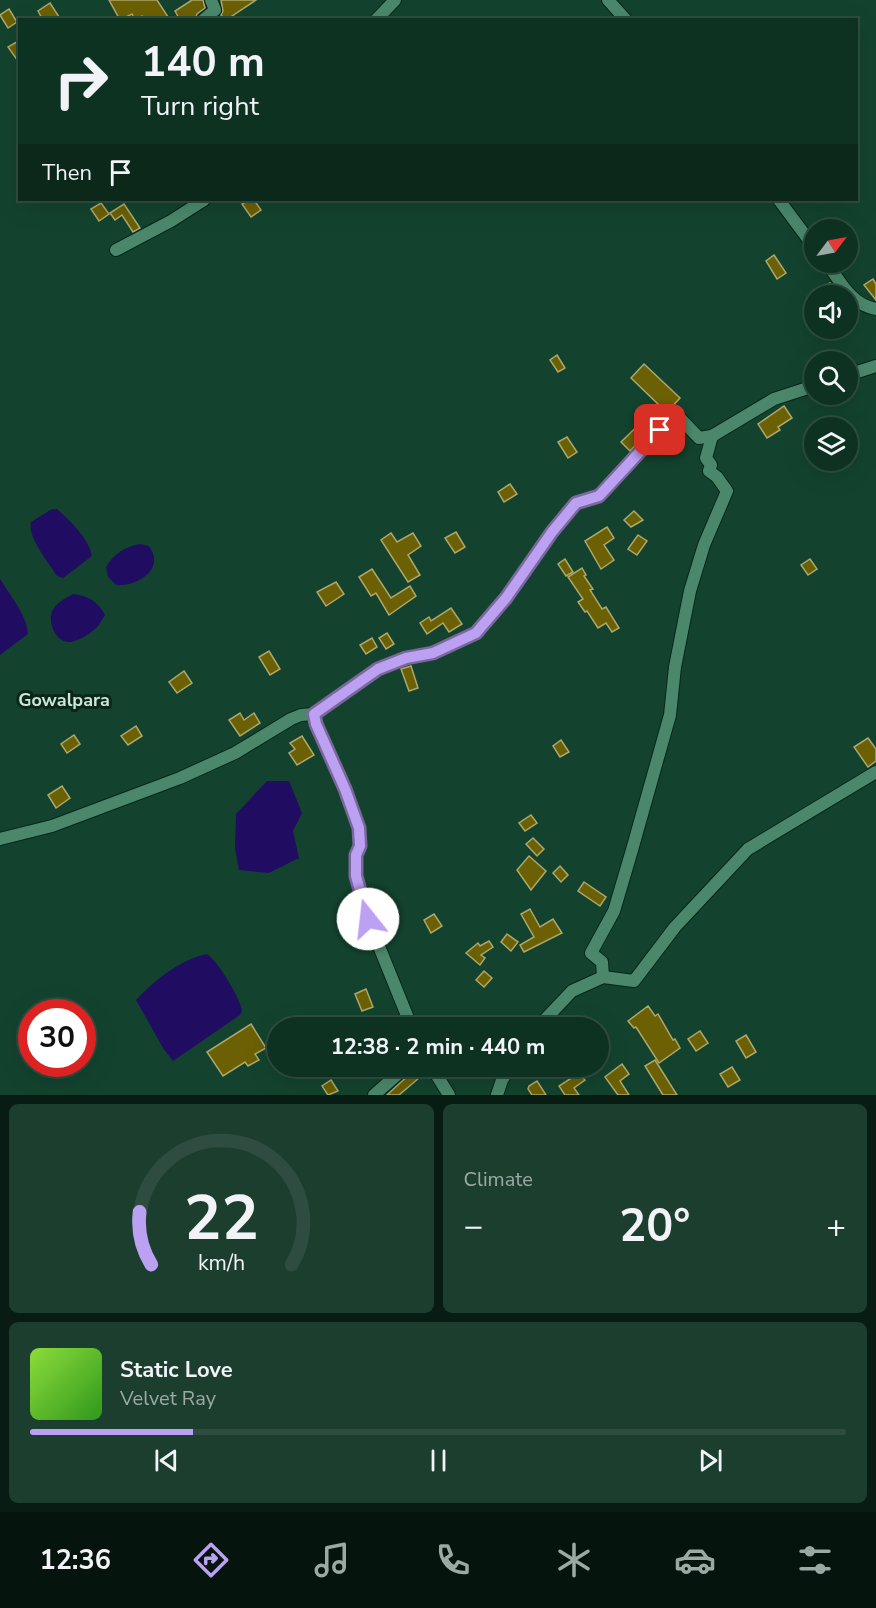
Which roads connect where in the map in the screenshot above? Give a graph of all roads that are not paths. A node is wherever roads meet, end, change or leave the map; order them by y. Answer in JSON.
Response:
{"nodes":[{"id":1,"x":211,"y":0,"type":"edge"},
{"id":2,"x":395,"y":0,"type":"edge"},
{"id":3,"x":608,"y":0,"type":"edge"},
{"id":4,"x":205,"y":18,"type":"edge"},
{"id":5,"x":378,"y":18,"type":"edge"},
{"id":6,"x":624,"y":18,"type":"edge"},
{"id":7,"x":202,"y":201,"type":"edge"},
{"id":8,"x":780,"y":201,"type":"edge"},
{"id":9,"x":804,"y":234,"type":"edge"},
{"id":10,"x":116,"y":250,"type":"dead end"},
{"id":11,"x":834,"y":273,"type":"edge"},
{"id":12,"x":876,"y":309,"type":"edge"},
{"id":13,"x":876,"y":366,"type":"edge"},
{"id":14,"x":858,"y":372,"type":"edge"},
{"id":15,"x":804,"y":389,"type":"edge"},
{"id":16,"x":712,"y":436,"type":"junction"},
{"id":17,"x":314,"y":714,"type":"junction"},
{"id":18,"x":876,"y":772,"type":"edge"},
{"id":19,"x":0,"y":839,"type":"edge"},
{"id":20,"x":603,"y":977,"type":"junction"},
{"id":21,"x":408,"y":1017,"type":"edge"},
{"id":22,"x":547,"y":1017,"type":"edge"},
{"id":23,"x":394,"y":1077,"type":"edge"},
{"id":24,"x":437,"y":1077,"type":"edge"},
{"id":25,"x":504,"y":1077,"type":"edge"},
{"id":26,"x":374,"y":1095,"type":"edge"},
{"id":27,"x":449,"y":1095,"type":"edge"},
{"id":28,"x":497,"y":1095,"type":"edge"}],
"edges":[{"from":1,"to":4,"type":"street"},
{"from":2,"to":5,"type":"street"},
{"from":3,"to":6,"type":"street"},
{"from":7,"to":10,"type":"street"},
{"from":8,"to":9,"type":"street"},
{"from":11,"to":12,"type":"street"},
{"from":13,"to":14,"type":"street"},
{"from":15,"to":16,"type":"street"},
{"from":16,"to":17,"type":"street"},
{"from":16,"to":20,"type":"street"},
{"from":17,"to":19,"type":"street"},
{"from":17,"to":21,"type":"street"},
{"from":18,"to":20,"type":"street"},
{"from":20,"to":22,"type":"street"},
{"from":23,"to":26,"type":"street"},
{"from":24,"to":27,"type":"street"},
{"from":25,"to":28,"type":"street"}]}
